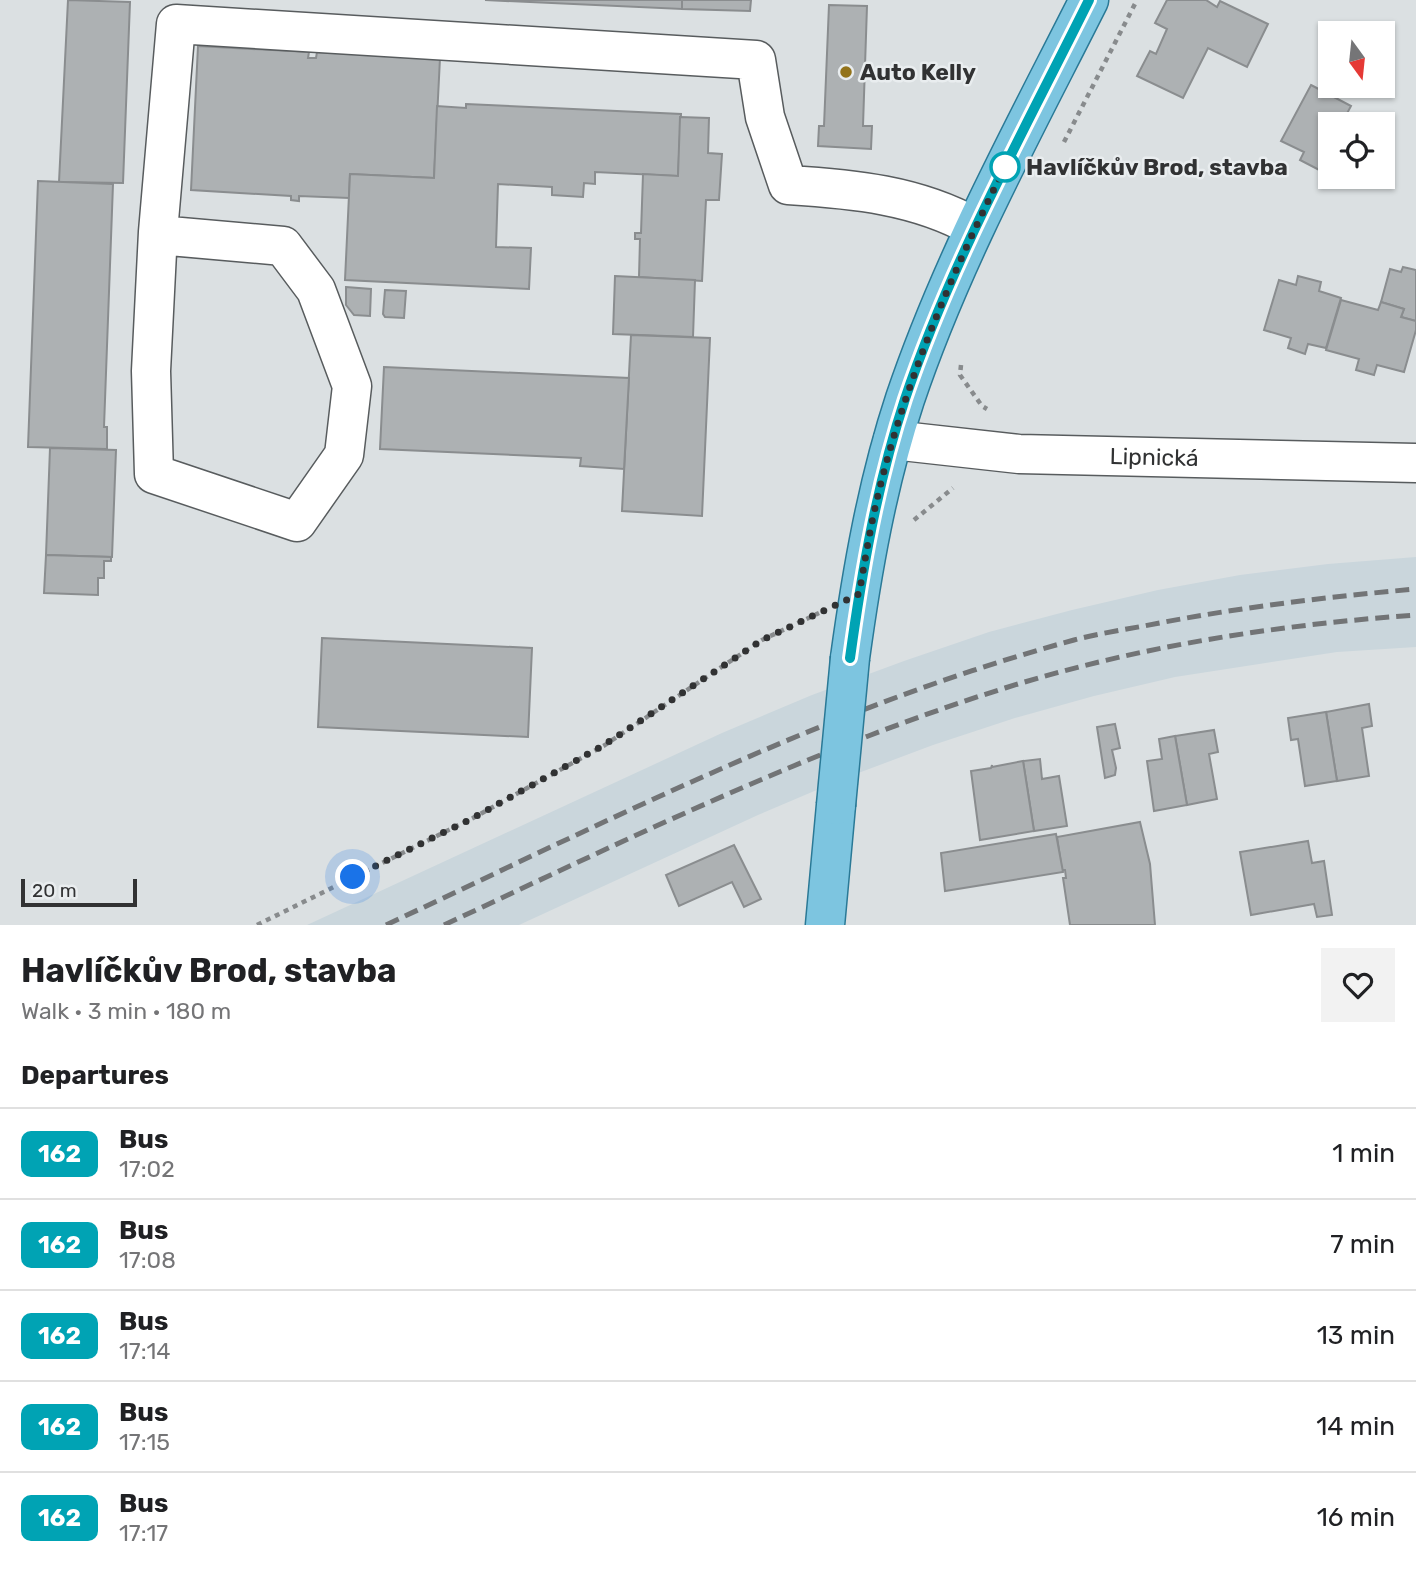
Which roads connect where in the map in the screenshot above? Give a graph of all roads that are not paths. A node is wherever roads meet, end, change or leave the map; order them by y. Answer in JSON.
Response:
{"nodes":[{"id":1,"x":1089,"y":0,"type":"edge"},
{"id":2,"x":974,"y":227,"type":"junction"},
{"id":3,"x":158,"y":235,"type":"junction"},
{"id":4,"x":893,"y":440,"type":"junction"},
{"id":5,"x":1416,"y":463,"type":"edge"},
{"id":6,"x":825,"y":925,"type":"edge"}],
"edges":[{"from":1,"to":2,"type":"main road"},
{"from":2,"to":3,"type":"street"},
{"from":2,"to":4,"type":"main road"},
{"from":3,"to":3,"type":"street"},
{"from":4,"to":5,"type":"street","name":"Lipnická"},
{"from":4,"to":6,"type":"main road","bridge":true}]}
